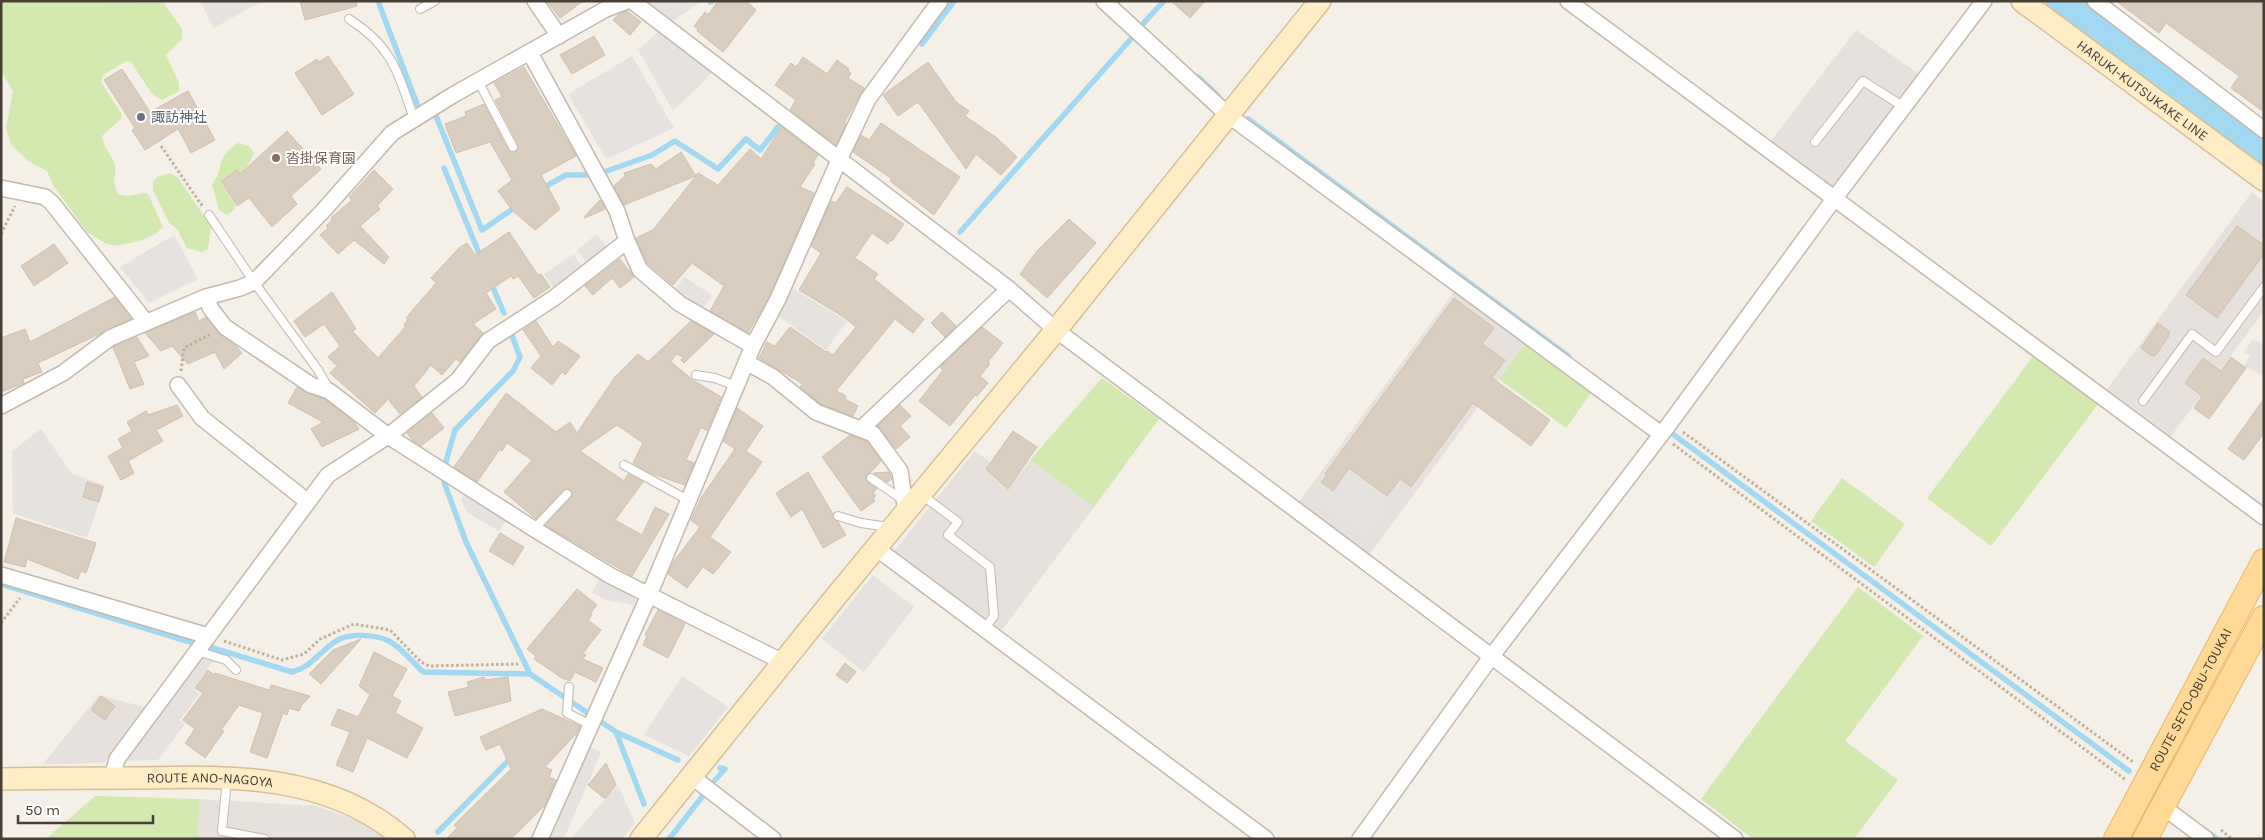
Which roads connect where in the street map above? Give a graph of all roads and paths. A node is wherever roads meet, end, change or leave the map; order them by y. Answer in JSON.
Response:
{"nodes":[{"id":1,"x":435,"y":1,"type":"edge"},
{"id":2,"x":535,"y":1,"type":"edge"},
{"id":3,"x":627,"y":1,"type":"edge"},
{"id":4,"x":632,"y":1,"type":"edge"},
{"id":5,"x":940,"y":1,"type":"edge"},
{"id":6,"x":1104,"y":1,"type":"edge"},
{"id":7,"x":1320,"y":1,"type":"edge"},
{"id":8,"x":1568,"y":1,"type":"edge"},
{"id":9,"x":1984,"y":1,"type":"edge"},
{"id":10,"x":2022,"y":1,"type":"edge"},
{"id":11,"x":2095,"y":1,"type":"edge"},
{"id":12,"x":420,"y":8,"type":"dead end"},
{"id":13,"x":349,"y":19,"type":"dead end"},
{"id":14,"x":559,"y":36,"type":"junction"},
{"id":15,"x":530,"y":53,"type":"junction"},
{"id":16,"x":478,"y":81,"type":"junction"},
{"id":17,"x":1904,"y":107,"type":"junction"},
{"id":18,"x":1228,"y":115,"type":"junction"},
{"id":19,"x":414,"y":119,"type":"junction"},
{"id":20,"x":2264,"y":130,"type":"edge"},
{"id":21,"x":1815,"y":142,"type":"dead end"},
{"id":22,"x":160,"y":146,"type":"dead end"},
{"id":23,"x":513,"y":147,"type":"dead end"},
{"id":24,"x":839,"y":160,"type":"junction"},
{"id":25,"x":2264,"y":180,"type":"edge"},
{"id":26,"x":1,"y":188,"type":"edge"},
{"id":27,"x":18,"y":191,"type":"junction"},
{"id":28,"x":1834,"y":199,"type":"junction"},
{"id":29,"x":209,"y":215,"type":"joint"},
{"id":30,"x":1,"y":234,"type":"edge"},
{"id":31,"x":627,"y":241,"type":"junction"},
{"id":32,"x":254,"y":282,"type":"junction"},
{"id":33,"x":2264,"y":288,"type":"edge"},
{"id":34,"x":1009,"y":289,"type":"junction"},
{"id":35,"x":206,"y":297,"type":"junction"},
{"id":36,"x":146,"y":322,"type":"junction"},
{"id":37,"x":225,"y":326,"type":"junction"},
{"id":38,"x":1056,"y":330,"type":"junction"},
{"id":39,"x":753,"y":346,"type":"junction"},
{"id":40,"x":746,"y":362,"type":"junction"},
{"id":41,"x":696,"y":375,"type":"dead end"},
{"id":42,"x":178,"y":385,"type":"joint"},
{"id":43,"x":736,"y":386,"type":"junction"},
{"id":44,"x":330,"y":391,"type":"junction"},
{"id":45,"x":2143,"y":401,"type":"dead end"},
{"id":46,"x":1,"y":406,"type":"edge"},
{"id":47,"x":1665,"y":429,"type":"junction"},
{"id":48,"x":861,"y":430,"type":"junction"},
{"id":49,"x":388,"y":436,"type":"junction"},
{"id":50,"x":624,"y":465,"type":"dead end"},
{"id":51,"x":871,"y":478,"type":"dead end"},
{"id":52,"x":567,"y":494,"type":"dead end"},
{"id":53,"x":688,"y":500,"type":"junction"},
{"id":54,"x":308,"y":502,"type":"junction"},
{"id":55,"x":906,"y":509,"type":"junction"},
{"id":56,"x":838,"y":516,"type":"dead end"},
{"id":57,"x":2264,"y":517,"type":"edge"},
{"id":58,"x":534,"y":529,"type":"junction"},
{"id":59,"x":876,"y":548,"type":"junction"},
{"id":60,"x":2264,"y":561,"type":"edge"},
{"id":61,"x":1,"y":575,"type":"edge"},
{"id":62,"x":649,"y":595,"type":"junction"},
{"id":63,"x":20,"y":598,"type":"dead end"},
{"id":64,"x":2264,"y":618,"type":"edge"},
{"id":65,"x":1,"y":624,"type":"edge"},
{"id":66,"x":984,"y":629,"type":"junction"},
{"id":67,"x":208,"y":636,"type":"junction"},
{"id":68,"x":197,"y":651,"type":"junction"},
{"id":69,"x":1491,"y":657,"type":"junction"},
{"id":70,"x":783,"y":662,"type":"junction"},
{"id":71,"x":518,"y":664,"type":"dead end"},
{"id":72,"x":236,"y":670,"type":"dead end"},
{"id":73,"x":569,"y":689,"type":"dead end"},
{"id":74,"x":591,"y":724,"type":"junction"},
{"id":75,"x":691,"y":776,"type":"junction"},
{"id":76,"x":227,"y":777,"type":"junction"},
{"id":77,"x":112,"y":778,"type":"junction"},
{"id":78,"x":1,"y":779,"type":"edge"},
{"id":79,"x":2146,"y":783,"type":"junction"},
{"id":80,"x":2162,"y":806,"type":"junction"},
{"id":81,"x":265,"y":839,"type":"edge"},
{"id":82,"x":404,"y":839,"type":"edge"},
{"id":83,"x":540,"y":839,"type":"edge"},
{"id":84,"x":641,"y":839,"type":"edge"},
{"id":85,"x":773,"y":839,"type":"edge"},
{"id":86,"x":1266,"y":839,"type":"edge"},
{"id":87,"x":1360,"y":839,"type":"edge"},
{"id":88,"x":1735,"y":839,"type":"edge"},
{"id":89,"x":2116,"y":839,"type":"edge"},
{"id":90,"x":2145,"y":839,"type":"edge"},
{"id":91,"x":2206,"y":839,"type":"edge"}],
"edges":[{"from":1,"to":12,"type":"lane"},
{"from":2,"to":14,"type":"street"},
{"from":3,"to":14,"type":"street"},
{"from":4,"to":24,"type":"street"},
{"from":5,"to":24,"type":"street"},
{"from":6,"to":18,"type":"street"},
{"from":7,"to":18,"type":"street"},
{"from":8,"to":28,"type":"street"},
{"from":9,"to":17,"type":"street"},
{"from":10,"to":25,"type":"street","name":"HARUKI-KUTSUKAKE LINE"},
{"from":11,"to":20,"type":"street"},
{"from":13,"to":19,"type":"lane"},
{"from":14,"to":15,"type":"street"},
{"from":15,"to":16,"type":"street"},
{"from":15,"to":31,"type":"street"},
{"from":16,"to":19,"type":"street"},
{"from":16,"to":23,"type":"lane"},
{"from":17,"to":21,"type":"lane"},
{"from":17,"to":28,"type":"street"},
{"from":18,"to":38,"type":"street"},
{"from":18,"to":47,"type":"street"},
{"from":19,"to":32,"type":"street"},
{"from":22,"to":29,"type":"path"},
{"from":24,"to":34,"type":"street"},
{"from":24,"to":39,"type":"street"},
{"from":26,"to":27,"type":"street"},
{"from":27,"to":30,"type":"path"},
{"from":27,"to":36,"type":"street"},
{"from":28,"to":47,"type":"street"},
{"from":28,"to":57,"type":"street"},
{"from":29,"to":32,"type":"lane"},
{"from":31,"to":39,"type":"street"},
{"from":31,"to":49,"type":"street"},
{"from":32,"to":35,"type":"street"},
{"from":32,"to":44,"type":"lane"},
{"from":33,"to":45,"type":"lane"},
{"from":34,"to":38,"type":"street"},
{"from":34,"to":48,"type":"street"},
{"from":35,"to":36,"type":"street"},
{"from":35,"to":37,"type":"street"},
{"from":36,"to":46,"type":"street"},
{"from":37,"to":42,"type":"path"},
{"from":37,"to":44,"type":"street"},
{"from":38,"to":55,"type":"street"},
{"from":38,"to":69,"type":"street"},
{"from":39,"to":40,"type":"street"},
{"from":40,"to":43,"type":"street"},
{"from":40,"to":48,"type":"street"},
{"from":41,"to":43,"type":"lane"},
{"from":42,"to":54,"type":"street"},
{"from":43,"to":53,"type":"street"},
{"from":44,"to":49,"type":"street"},
{"from":47,"to":69,"type":"street"},
{"from":47,"to":79,"type":"path"},
{"from":47,"to":79,"type":"path"},
{"from":48,"to":55,"type":"street"},
{"from":49,"to":54,"type":"street"},
{"from":49,"to":58,"type":"street"},
{"from":50,"to":53,"type":"lane"},
{"from":51,"to":55,"type":"lane"},
{"from":52,"to":58,"type":"lane"},
{"from":53,"to":62,"type":"street"},
{"from":54,"to":67,"type":"street"},
{"from":55,"to":56,"type":"lane"},
{"from":55,"to":59,"type":"street"},
{"from":55,"to":66,"type":"lane"},
{"from":58,"to":62,"type":"street"},
{"from":59,"to":66,"type":"street"},
{"from":59,"to":70,"type":"street"},
{"from":60,"to":79,"type":"main road","name":"ROUTE SETO-OBU-TOUKAI"},
{"from":61,"to":67,"type":"street"},
{"from":62,"to":70,"type":"street"},
{"from":62,"to":74,"type":"street"},
{"from":63,"to":65,"type":"path"},
{"from":64,"to":80,"type":"main road","name":"ROUTE SETO-OBU-TOUKAI"},
{"from":66,"to":86,"type":"street"},
{"from":67,"to":68,"type":"street"},
{"from":67,"to":71,"type":"path"},
{"from":68,"to":72,"type":"lane"},
{"from":68,"to":77,"type":"street"},
{"from":69,"to":87,"type":"street"},
{"from":69,"to":88,"type":"street"},
{"from":70,"to":75,"type":"street"},
{"from":73,"to":74,"type":"lane"},
{"from":74,"to":83,"type":"street"},
{"from":75,"to":84,"type":"street"},
{"from":75,"to":85,"type":"street"},
{"from":76,"to":77,"type":"street","name":"ROUTE ANO-NAGOYA"},
{"from":76,"to":81,"type":"lane"},
{"from":76,"to":82,"type":"street","name":"ROUTE ANO-NAGOYA"},
{"from":77,"to":78,"type":"street","name":"ROUTE ANO-NAGOYA"},
{"from":79,"to":89,"type":"main road","name":"ROUTE SETO-OBU-TOUKAI"},
{"from":80,"to":90,"type":"main road","name":"ROUTE SETO-OBU-TOUKAI"},
{"from":80,"to":91,"type":"street"}]}
